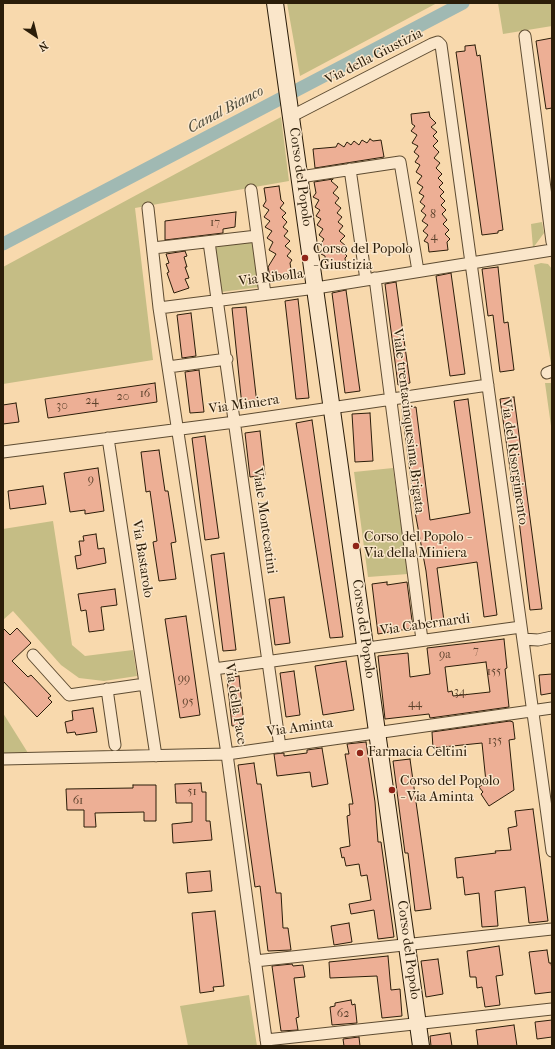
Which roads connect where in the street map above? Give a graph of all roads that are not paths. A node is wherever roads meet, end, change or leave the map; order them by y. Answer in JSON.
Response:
{"nodes":[{"id":1,"x":275,"y":3,"type":"edge"},
{"id":2,"x":525,"y":36,"type":"dead end"},
{"id":3,"x":445,"y":77,"type":"joint"},
{"id":4,"x":292,"y":115,"type":"junction"},
{"id":5,"x":350,"y":169,"type":"junction"},
{"id":6,"x":300,"y":176,"type":"junction"},
{"id":7,"x":251,"y":190,"type":"dead end"},
{"id":8,"x":148,"y":208,"type":"dead end"},
{"id":9,"x":257,"y":236,"type":"junction"},
{"id":10,"x":209,"y":242,"type":"junction"},
{"id":11,"x":552,"y":242,"type":"edge"},
{"id":12,"x":153,"y":248,"type":"junction"},
{"id":13,"x":552,"y":250,"type":"edge"},
{"id":14,"x":471,"y":262,"type":"junction"},
{"id":15,"x":418,"y":271,"type":"junction"},
{"id":16,"x":370,"y":279,"type":"junction"},
{"id":17,"x":316,"y":288,"type":"junction"},
{"id":18,"x":265,"y":294,"type":"junction"},
{"id":19,"x":218,"y":300,"type":"junction"},
{"id":20,"x":159,"y":308,"type":"junction"},
{"id":21,"x":226,"y":359,"type":"junction"},
{"id":22,"x":168,"y":367,"type":"junction"},
{"id":23,"x":488,"y":385,"type":"junction"},
{"id":24,"x":390,"y":399,"type":"junction"},
{"id":25,"x":333,"y":408,"type":"junction"},
{"id":26,"x":235,"y":422,"type":"junction"},
{"id":27,"x":178,"y":429,"type":"junction"},
{"id":28,"x":108,"y":438,"type":"junction"},
{"id":29,"x":3,"y":452,"type":"edge"},
{"id":30,"x":521,"y":627,"type":"junction"},
{"id":31,"x":552,"y":637,"type":"edge"},
{"id":32,"x":523,"y":639,"type":"junction"},
{"id":33,"x":422,"y":640,"type":"junction"},
{"id":34,"x":366,"y":648,"type":"junction"},
{"id":35,"x":33,"y":655,"type":"dead end"},
{"id":36,"x":268,"y":662,"type":"junction"},
{"id":37,"x":214,"y":669,"type":"junction"},
{"id":38,"x":145,"y":684,"type":"junction"},
{"id":39,"x":107,"y":689,"type":"junction"},
{"id":40,"x":552,"y":708,"type":"edge"},
{"id":41,"x":533,"y":710,"type":"junction"},
{"id":42,"x":378,"y":732,"type":"junction"},
{"id":43,"x":115,"y":745,"type":"dead end"},
{"id":44,"x":280,"y":747,"type":"junction"},
{"id":45,"x":227,"y":754,"type":"junction"},
{"id":46,"x":156,"y":756,"type":"junction"},
{"id":47,"x":3,"y":759,"type":"edge"},
{"id":48,"x":552,"y":851,"type":"edge"},
{"id":49,"x":552,"y":929,"type":"edge"},
{"id":50,"x":407,"y":945,"type":"junction"},
{"id":51,"x":255,"y":961,"type":"junction"},
{"id":52,"x":552,"y":1009,"type":"edge"},
{"id":53,"x":418,"y":1024,"type":"junction"},
{"id":54,"x":267,"y":1043,"type":"edge"},
{"id":55,"x":421,"y":1046,"type":"edge"}],
"edges":[{"from":1,"to":4,"type":"street","name":"Corso del Popolo"},
{"from":2,"to":11,"type":"street"},
{"from":3,"to":4,"type":"street","name":"Via della Giustizia"},
{"from":3,"to":14,"type":"street","name":"Via del Risorgimento"},
{"from":4,"to":6,"type":"street","name":"Corso del Popolo"},
{"from":5,"to":6,"type":"street"},
{"from":5,"to":15,"type":"street"},
{"from":5,"to":16,"type":"street","name":"Viale trentacinquesima Brigata"},
{"from":6,"to":17,"type":"street","name":"Corso del Popolo"},
{"from":7,"to":9,"type":"street"},
{"from":8,"to":12,"type":"street","name":"Via della Pace"},
{"from":9,"to":10,"type":"street"},
{"from":9,"to":18,"type":"street"},
{"from":10,"to":12,"type":"street"},
{"from":10,"to":19,"type":"street","name":"Viale Montecatini"},
{"from":12,"to":20,"type":"street","name":"Via della Pace"},
{"from":13,"to":14,"type":"street","name":"Via Ribolla"},
{"from":14,"to":15,"type":"street","name":"Via Ribolla"},
{"from":14,"to":23,"type":"street","name":"Via del Risorgimento"},
{"from":15,"to":16,"type":"street","name":"Via Ribolla"},
{"from":16,"to":17,"type":"street","name":"Via Ribolla"},
{"from":16,"to":24,"type":"street","name":"Viale trentacinquesima Brigata"},
{"from":17,"to":18,"type":"street","name":"Via Ribolla"},
{"from":17,"to":25,"type":"street","name":"Corso del Popolo"},
{"from":18,"to":19,"type":"street","name":"Via Ribolla"},
{"from":19,"to":20,"type":"street","name":"Via Ribolla"},
{"from":19,"to":21,"type":"street","name":"Viale Montecatini"},
{"from":20,"to":22,"type":"street","name":"Via della Pace"},
{"from":21,"to":22,"type":"street"},
{"from":21,"to":26,"type":"street","name":"Viale Montecatini"},
{"from":22,"to":27,"type":"street","name":"Via della Pace"},
{"from":23,"to":24,"type":"street","name":"Via Miniera"},
{"from":23,"to":30,"type":"street","name":"Via del Risorgimento"},
{"from":24,"to":25,"type":"street","name":"Via Miniera"},
{"from":24,"to":33,"type":"street","name":"Viale trentacinquesima Brigata"},
{"from":25,"to":26,"type":"street","name":"Via Miniera"},
{"from":25,"to":34,"type":"street","name":"Corso del Popolo"},
{"from":26,"to":27,"type":"street","name":"Via Miniera"},
{"from":26,"to":36,"type":"street","name":"Viale Montecatini"},
{"from":27,"to":28,"type":"street","name":"Via Miniera"},
{"from":27,"to":37,"type":"street","name":"Via della Pace"},
{"from":28,"to":29,"type":"street","name":"Via Miniera"},
{"from":28,"to":38,"type":"street","name":"Via Bastarolo"},
{"from":30,"to":32,"type":"street","name":"Via del Risorgimento"},
{"from":30,"to":33,"type":"street","name":"Via Cabernardi"},
{"from":31,"to":32,"type":"street"},
{"from":32,"to":41,"type":"street","name":"Via del Risorgimento"},
{"from":33,"to":34,"type":"street","name":"Via Cabernardi"},
{"from":34,"to":36,"type":"street","name":"Via Cabernardi"},
{"from":34,"to":42,"type":"street","name":"Corso del Popolo"},
{"from":35,"to":39,"type":"street"},
{"from":36,"to":37,"type":"street","name":"Via Cabernardi"},
{"from":36,"to":44,"type":"street","name":"Viale Montecatini"},
{"from":37,"to":45,"type":"street","name":"Via della Pace"},
{"from":38,"to":39,"type":"street"},
{"from":38,"to":46,"type":"street","name":"Via Bastarolo"},
{"from":39,"to":43,"type":"street"},
{"from":40,"to":41,"type":"street","name":"Via Aminta"},
{"from":41,"to":42,"type":"street","name":"Via Aminta"},
{"from":41,"to":48,"type":"street","name":"Via del Risorgimento"},
{"from":42,"to":44,"type":"street","name":"Via Aminta"},
{"from":42,"to":50,"type":"street","name":"Corso del Popolo"},
{"from":44,"to":45,"type":"street","name":"Via Aminta"},
{"from":45,"to":46,"type":"street","name":"Via Aminta"},
{"from":45,"to":51,"type":"street","name":"Via della Pace"},
{"from":46,"to":47,"type":"street","name":"Via Aminta"},
{"from":49,"to":50,"type":"street"},
{"from":50,"to":51,"type":"street"},
{"from":50,"to":53,"type":"street","name":"Corso del Popolo"},
{"from":51,"to":54,"type":"street","name":"Via della Pace"},
{"from":52,"to":53,"type":"street"},
{"from":53,"to":54,"type":"street"},
{"from":53,"to":55,"type":"street","name":"Corso del Popolo"}]}
